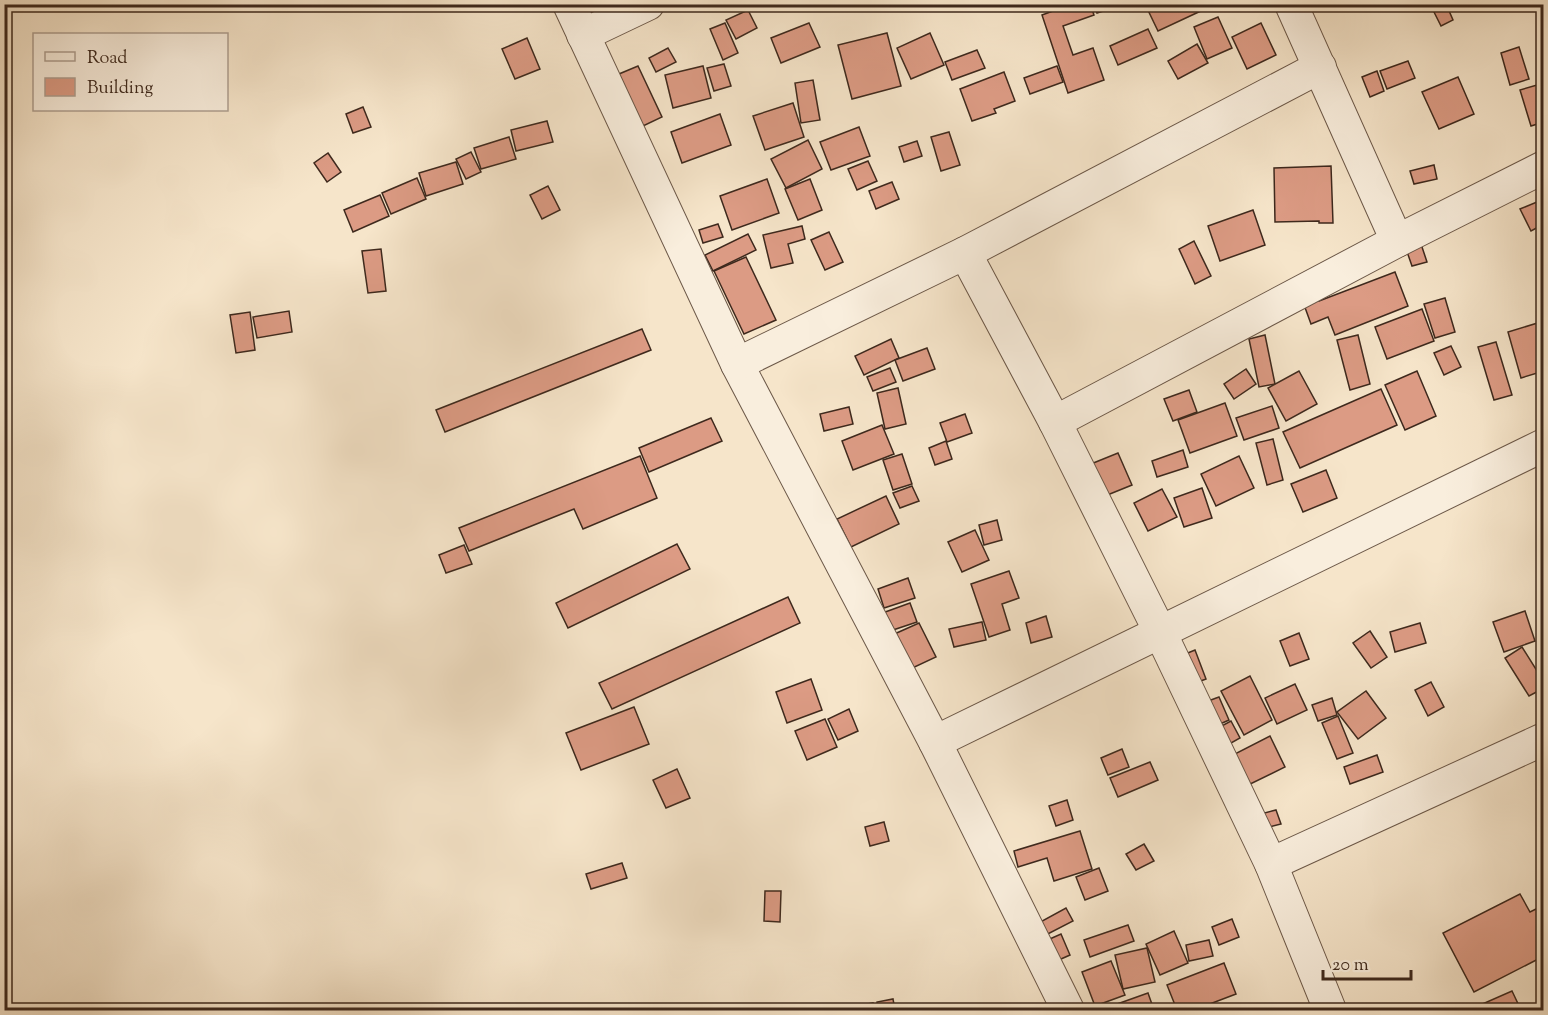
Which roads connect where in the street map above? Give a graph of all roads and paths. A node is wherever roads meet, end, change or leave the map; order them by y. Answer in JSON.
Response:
{"nodes":[{"id":1,"x":569,"y":4,"type":"edge"},
{"id":2,"x":648,"y":4,"type":"edge"},
{"id":3,"x":1291,"y":4,"type":"edge"},
{"id":4,"x":583,"y":35,"type":"junction"},
{"id":5,"x":1320,"y":68,"type":"junction"},
{"id":6,"x":1544,"y":167,"type":"edge"},
{"id":7,"x":1397,"y":241,"type":"junction"},
{"id":8,"x":965,"y":253,"type":"junction"},
{"id":9,"x":737,"y":363,"type":"junction"},
{"id":10,"x":1055,"y":422,"type":"junction"},
{"id":11,"x":1544,"y":445,"type":"edge"},
{"id":12,"x":1160,"y":632,"type":"junction"},
{"id":13,"x":1544,"y":739,"type":"edge"},
{"id":14,"x":935,"y":742,"type":"junction"},
{"id":15,"x":1271,"y":864,"type":"junction"},
{"id":16,"x":1068,"y":1011,"type":"edge"},
{"id":17,"x":1330,"y":1011,"type":"edge"}],
"edges":[{"from":1,"to":4,"type":"street"},
{"from":2,"to":4,"type":"street"},
{"from":3,"to":5,"type":"street"},
{"from":4,"to":9,"type":"street"},
{"from":5,"to":7,"type":"street"},
{"from":5,"to":8,"type":"street"},
{"from":6,"to":7,"type":"street"},
{"from":7,"to":10,"type":"street"},
{"from":8,"to":9,"type":"street"},
{"from":8,"to":10,"type":"street"},
{"from":9,"to":14,"type":"street"},
{"from":10,"to":12,"type":"street"},
{"from":11,"to":12,"type":"street"},
{"from":12,"to":14,"type":"street"},
{"from":12,"to":15,"type":"street"},
{"from":13,"to":15,"type":"street"},
{"from":14,"to":16,"type":"street"},
{"from":15,"to":17,"type":"street"}]}
